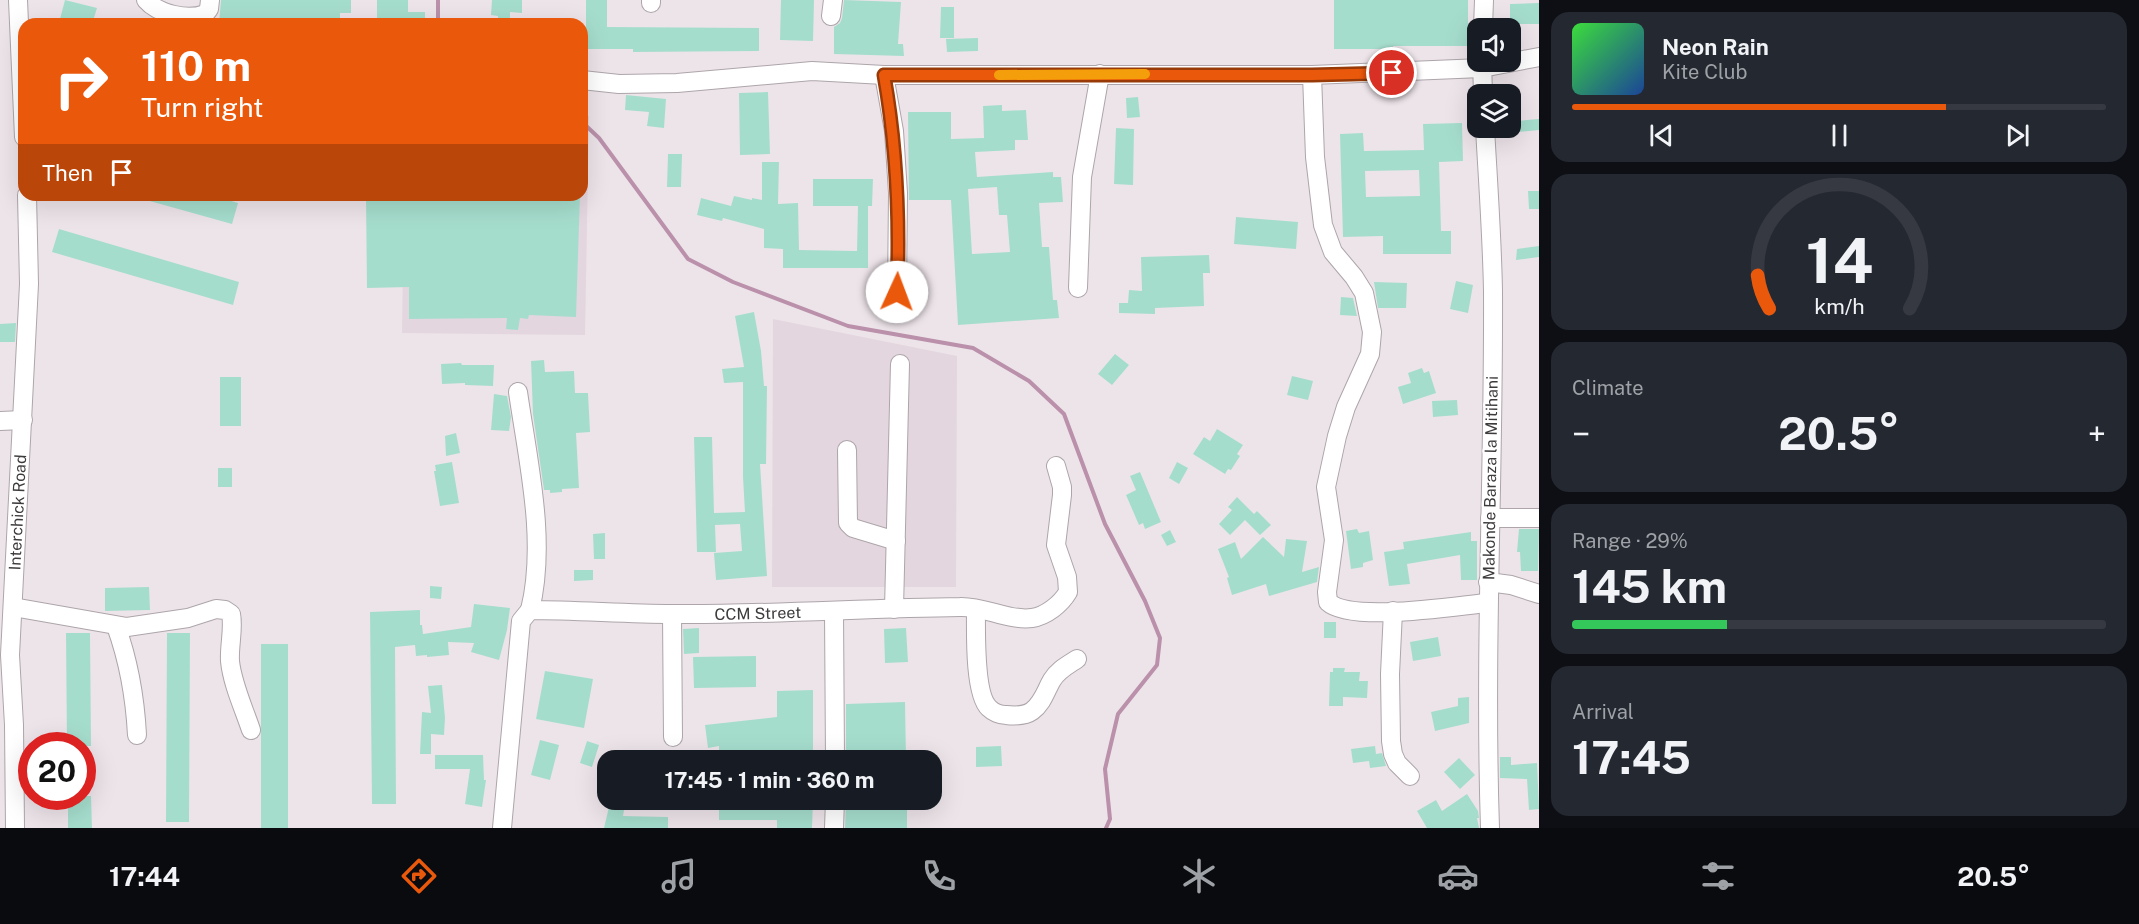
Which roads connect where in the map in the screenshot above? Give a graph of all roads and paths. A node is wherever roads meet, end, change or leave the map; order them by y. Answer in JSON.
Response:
{"nodes":[{"id":1,"x":18,"y":0,"type":"edge"},
{"id":2,"x":146,"y":0,"type":"edge"},
{"id":3,"x":210,"y":0,"type":"edge"},
{"id":4,"x":1484,"y":0,"type":"edge"},
{"id":5,"x":19,"y":18,"type":"edge"},
{"id":6,"x":1484,"y":18,"type":"edge"},
{"id":7,"x":1539,"y":57,"type":"edge"},
{"id":8,"x":1521,"y":60,"type":"edge"},
{"id":9,"x":1467,"y":66,"type":"edge"},
{"id":10,"x":1100,"y":74,"type":"junction"},
{"id":11,"x":884,"y":75,"type":"junction"},
{"id":12,"x":1312,"y":75,"type":"junction"},
{"id":13,"x":588,"y":81,"type":"edge"},
{"id":14,"x":1486,"y":138,"type":"edge"},
{"id":15,"x":27,"y":201,"type":"edge"},
{"id":16,"x":1078,"y":288,"type":"dead end"},
{"id":17,"x":897,"y":292,"type":"dead end"},
{"id":18,"x":900,"y":364,"type":"dead end"},
{"id":19,"x":518,"y":392,"type":"dead end"},
{"id":20,"x":23,"y":420,"type":"junction"},
{"id":21,"x":0,"y":421,"type":"edge"},
{"id":22,"x":847,"y":450,"type":"dead end"},
{"id":23,"x":1056,"y":466,"type":"dead end"},
{"id":24,"x":1490,"y":518,"type":"junction"},
{"id":25,"x":1539,"y":518,"type":"edge"},
{"id":26,"x":896,"y":541,"type":"junction"},
{"id":27,"x":1488,"y":582,"type":"junction"},
{"id":28,"x":7,"y":587,"type":"edge"},
{"id":29,"x":1539,"y":594,"type":"edge"},
{"id":30,"x":1487,"y":603,"type":"junction"},
{"id":31,"x":13,"y":608,"type":"junction"},
{"id":32,"x":894,"y":609,"type":"junction"},
{"id":33,"x":976,"y":609,"type":"junction"},
{"id":34,"x":530,"y":610,"type":"junction"},
{"id":35,"x":834,"y":611,"type":"junction"},
{"id":36,"x":1393,"y":611,"type":"junction"},
{"id":37,"x":672,"y":614,"type":"junction"},
{"id":38,"x":116,"y":626,"type":"junction"},
{"id":39,"x":1077,"y":659,"type":"dead end"},
{"id":40,"x":10,"y":669,"type":"junction"},
{"id":41,"x":0,"y":690,"type":"edge"},
{"id":42,"x":251,"y":730,"type":"dead end"},
{"id":43,"x":137,"y":735,"type":"dead end"},
{"id":44,"x":673,"y":737,"type":"dead end"},
{"id":45,"x":834,"y":750,"type":"edge"},
{"id":46,"x":1410,"y":776,"type":"dead end"},
{"id":47,"x":834,"y":810,"type":"edge"},
{"id":48,"x":15,"y":828,"type":"edge"},
{"id":49,"x":502,"y":828,"type":"edge"},
{"id":50,"x":834,"y":828,"type":"edge"},
{"id":51,"x":1490,"y":828,"type":"edge"}],
"edges":[{"from":1,"to":5,"type":"street"},
{"from":2,"to":3,"type":"street"},
{"from":4,"to":6,"type":"street"},
{"from":7,"to":8,"type":"street"},
{"from":9,"to":12,"type":"street"},
{"from":10,"to":11,"type":"street"},
{"from":10,"to":12,"type":"street"},
{"from":10,"to":16,"type":"street"},
{"from":11,"to":13,"type":"street"},
{"from":11,"to":17,"type":"street"},
{"from":12,"to":36,"type":"street"},
{"from":14,"to":24,"type":"street","name":"Makonde Baraza la Mitihani"},
{"from":15,"to":20,"type":"street","name":"Interchick Road"},
{"from":18,"to":26,"type":"street"},
{"from":19,"to":34,"type":"street"},
{"from":20,"to":21,"type":"street"},
{"from":20,"to":28,"type":"street","name":"Interchick Road"},
{"from":22,"to":26,"type":"street"},
{"from":23,"to":33,"type":"street","name":"CCM Street"},
{"from":24,"to":25,"type":"street"},
{"from":24,"to":27,"type":"street","name":"Makonde Baraza la Mitihani"},
{"from":26,"to":32,"type":"street"},
{"from":27,"to":29,"type":"street"},
{"from":27,"to":30,"type":"street","name":"Makonde Baraza la Mitihani"},
{"from":28,"to":31,"type":"street","name":"Interchick Road"},
{"from":30,"to":36,"type":"street"},
{"from":30,"to":51,"type":"street","name":"Makonde Baraza la Mitihani"},
{"from":31,"to":38,"type":"street"},
{"from":31,"to":40,"type":"street","name":"Interchick Road"},
{"from":32,"to":33,"type":"street","name":"CCM Street"},
{"from":32,"to":35,"type":"street","name":"CCM Street"},
{"from":33,"to":39,"type":"street"},
{"from":34,"to":37,"type":"street","name":"CCM Street"},
{"from":34,"to":49,"type":"street"},
{"from":35,"to":37,"type":"street","name":"CCM Street"},
{"from":35,"to":45,"type":"street"},
{"from":36,"to":46,"type":"street"},
{"from":37,"to":44,"type":"street"},
{"from":38,"to":42,"type":"street"},
{"from":38,"to":43,"type":"street"},
{"from":40,"to":41,"type":"street"},
{"from":40,"to":48,"type":"street","name":"Interchick Road"},
{"from":47,"to":50,"type":"street"}]}
